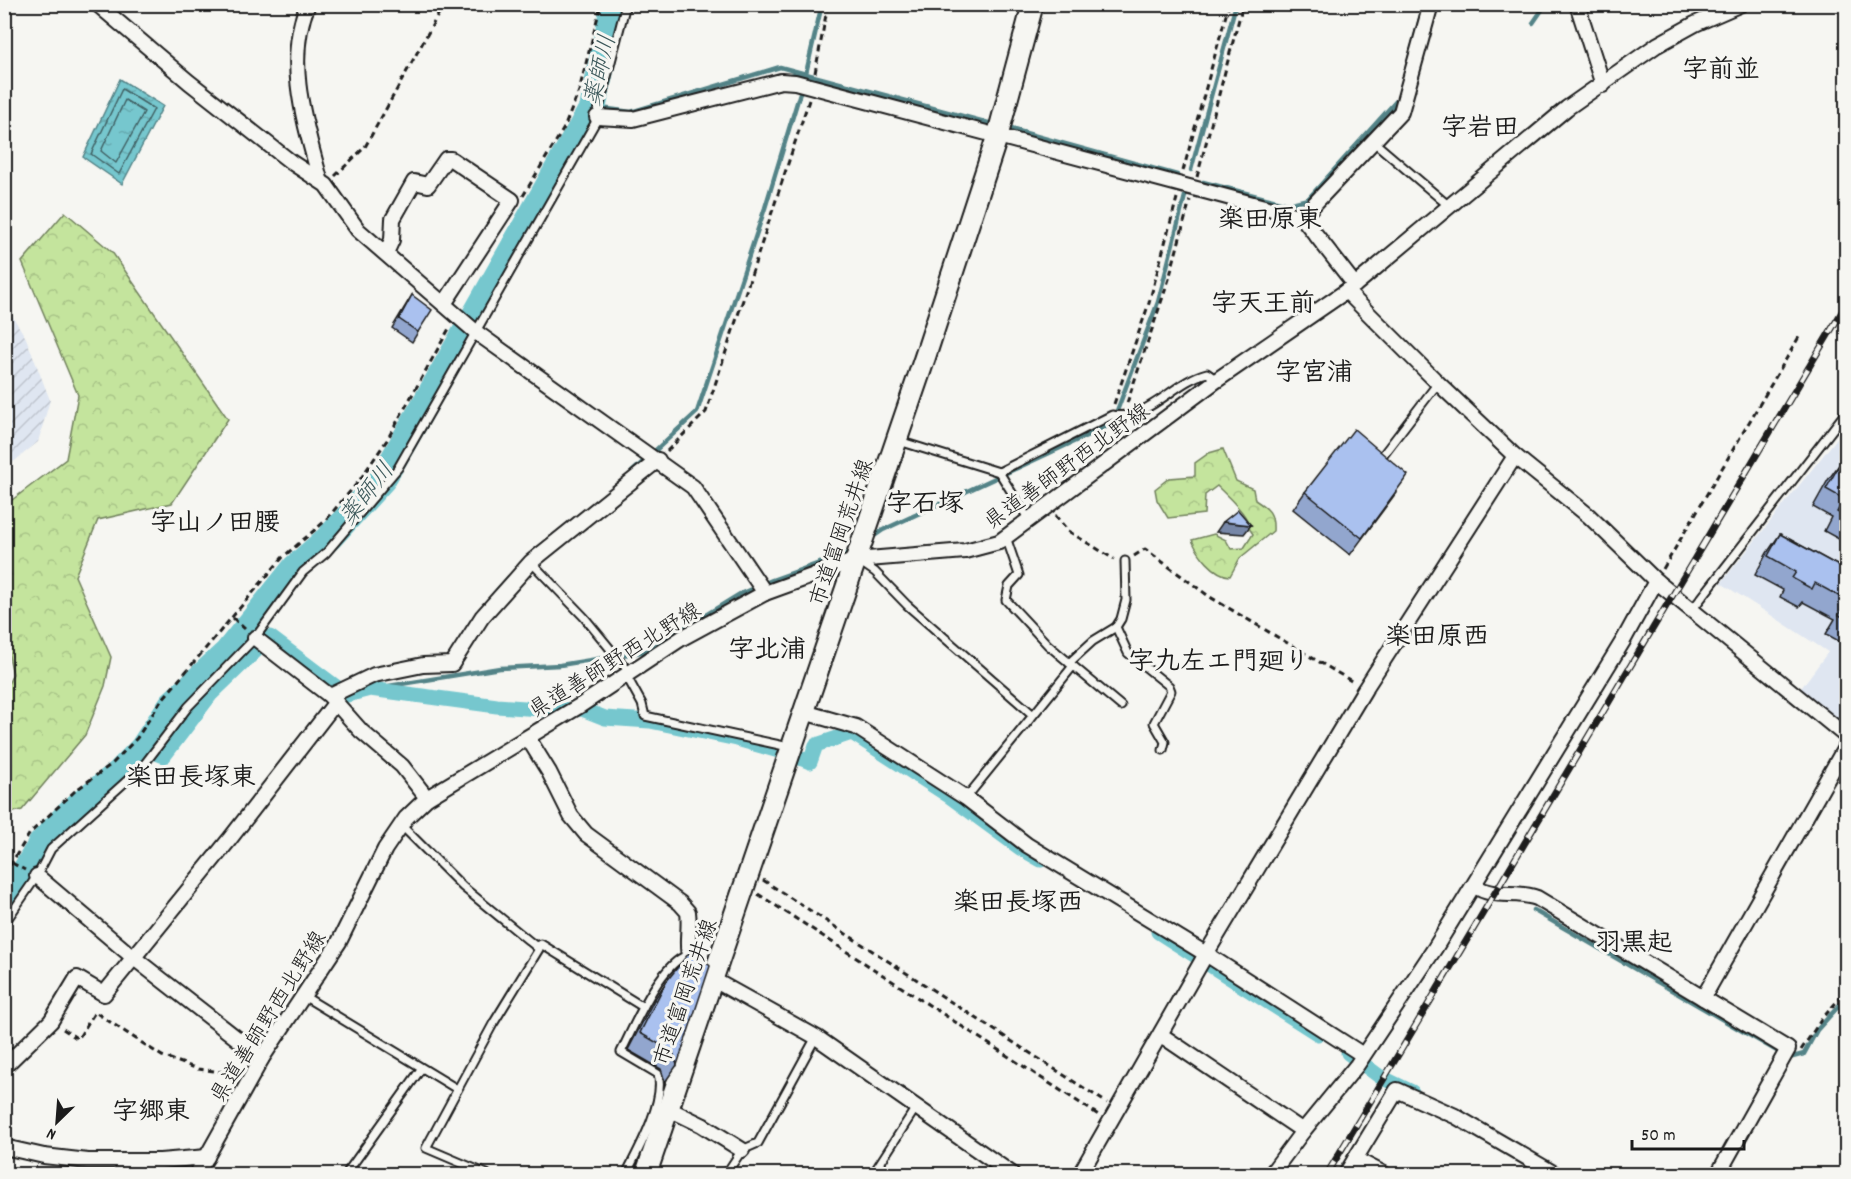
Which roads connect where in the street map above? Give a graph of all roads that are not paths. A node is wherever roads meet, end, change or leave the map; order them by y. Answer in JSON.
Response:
{"nodes":[{"id":1,"x":97,"y":4,"type":"edge"},
{"id":2,"x":308,"y":4,"type":"edge"},
{"id":3,"x":626,"y":4,"type":"edge"},
{"id":4,"x":1033,"y":4,"type":"edge"},
{"id":5,"x":1431,"y":4,"type":"edge"},
{"id":6,"x":1577,"y":4,"type":"edge"},
{"id":7,"x":1742,"y":4,"type":"edge"},
{"id":8,"x":1603,"y":85,"type":"junction"},
{"id":9,"x":597,"y":117,"type":"junction"},
{"id":10,"x":1000,"y":126,"type":"junction"},
{"id":11,"x":1374,"y":142,"type":"junction"},
{"id":12,"x":323,"y":182,"type":"junction"},
{"id":13,"x":1450,"y":207,"type":"junction"},
{"id":14,"x":1302,"y":217,"type":"junction"},
{"id":15,"x":386,"y":253,"type":"junction"},
{"id":16,"x":1350,"y":288,"type":"junction"},
{"id":17,"x":444,"y":304,"type":"junction"},
{"id":18,"x":477,"y":333,"type":"junction"},
{"id":19,"x":1217,"y":380,"type":"junction"},
{"id":20,"x":1438,"y":383,"type":"junction"},
{"id":21,"x":1846,"y":412,"type":"edge"},
{"id":22,"x":897,"y":440,"type":"junction"},
{"id":23,"x":1515,"y":456,"type":"junction"},
{"id":24,"x":658,"y":460,"type":"junction"},
{"id":25,"x":1375,"y":465,"type":"edge"},
{"id":26,"x":999,"y":472,"type":"junction"},
{"id":27,"x":1029,"y":520,"type":"junction"},
{"id":28,"x":1006,"y":537,"type":"junction"},
{"id":29,"x":856,"y":560,"type":"junction"},
{"id":30,"x":1125,"y":561,"type":"road end"},
{"id":31,"x":531,"y":562,"type":"junction"},
{"id":32,"x":1656,"y":581,"type":"junction"},
{"id":33,"x":765,"y":593,"type":"junction"},
{"id":34,"x":1692,"y":610,"type":"junction"},
{"id":35,"x":1116,"y":627,"type":"junction"},
{"id":36,"x":255,"y":638,"type":"junction"},
{"id":37,"x":1071,"y":665,"type":"junction"},
{"id":38,"x":628,"y":674,"type":"junction"},
{"id":39,"x":336,"y":696,"type":"junction"},
{"id":40,"x":1121,"y":706,"type":"dead end"},
{"id":41,"x":804,"y":712,"type":"junction"},
{"id":42,"x":1032,"y":714,"type":"junction"},
{"id":43,"x":1846,"y":736,"type":"edge"},
{"id":44,"x":528,"y":738,"type":"junction"},
{"id":45,"x":1846,"y":746,"type":"edge"},
{"id":46,"x":1163,"y":750,"type":"dead end"},
{"id":47,"x":790,"y":753,"type":"junction"},
{"id":48,"x":428,"y":798,"type":"junction"},
{"id":49,"x":966,"y":798,"type":"junction"},
{"id":50,"x":401,"y":825,"type":"junction"},
{"id":51,"x":37,"y":876,"type":"junction"},
{"id":52,"x":1475,"y":886,"type":"junction"},
{"id":53,"x":4,"y":924,"type":"edge"},
{"id":54,"x":535,"y":946,"type":"junction"},
{"id":55,"x":688,"y":955,"type":"junction"},
{"id":56,"x":134,"y":958,"type":"junction"},
{"id":57,"x":1203,"y":960,"type":"junction"},
{"id":58,"x":713,"y":981,"type":"junction"},
{"id":59,"x":302,"y":995,"type":"junction"},
{"id":60,"x":1703,"y":998,"type":"junction"},
{"id":61,"x":643,"y":1007,"type":"junction"},
{"id":62,"x":1161,"y":1035,"type":"junction"},
{"id":63,"x":816,"y":1037,"type":"junction"},
{"id":64,"x":262,"y":1058,"type":"junction"},
{"id":65,"x":1360,"y":1060,"type":"junction"},
{"id":66,"x":4,"y":1067,"type":"edge"},
{"id":67,"x":421,"y":1069,"type":"junction"},
{"id":68,"x":457,"y":1089,"type":"junction"},
{"id":69,"x":669,"y":1109,"type":"junction"},
{"id":70,"x":915,"y":1109,"type":"junction"},
{"id":71,"x":1303,"y":1131,"type":"junction"},
{"id":72,"x":4,"y":1147,"type":"edge"},
{"id":73,"x":742,"y":1150,"type":"junction"},
{"id":74,"x":207,"y":1157,"type":"junction"},
{"id":75,"x":1355,"y":1158,"type":"junction"},
{"id":76,"x":652,"y":1172,"type":"edge"},
{"id":77,"x":197,"y":1174,"type":"edge"},
{"id":78,"x":346,"y":1174,"type":"edge"},
{"id":79,"x":487,"y":1174,"type":"edge"},
{"id":80,"x":626,"y":1174,"type":"edge"},
{"id":81,"x":726,"y":1174,"type":"edge"},
{"id":82,"x":873,"y":1174,"type":"edge"},
{"id":83,"x":1012,"y":1174,"type":"edge"},
{"id":84,"x":1080,"y":1174,"type":"edge"},
{"id":85,"x":1271,"y":1174,"type":"edge"},
{"id":86,"x":1346,"y":1174,"type":"edge"},
{"id":87,"x":1383,"y":1174,"type":"edge"},
{"id":88,"x":1555,"y":1174,"type":"edge"},
{"id":89,"x":1718,"y":1174,"type":"edge"}],
"edges":[{"from":1,"to":12,"type":"street"},
{"from":2,"to":12,"type":"street"},
{"from":3,"to":9,"type":"lane"},
{"from":4,"to":10,"type":"street","name":"市道富岡荒井線"},
{"from":5,"to":11,"type":"street"},
{"from":6,"to":8,"type":"street"},
{"from":7,"to":8,"type":"street","name":"県道善師野西北野線"},
{"from":8,"to":13,"type":"street","name":"県道善師野西北野線"},
{"from":9,"to":10,"type":"street"},
{"from":9,"to":18,"type":"lane"},
{"from":10,"to":14,"type":"street"},
{"from":10,"to":22,"type":"street","name":"市道富岡荒井線"},
{"from":11,"to":13,"type":"lane"},
{"from":11,"to":14,"type":"street"},
{"from":12,"to":15,"type":"street"},
{"from":13,"to":16,"type":"street","name":"県道善師野西北野線"},
{"from":14,"to":16,"type":"street"},
{"from":15,"to":17,"type":"street"},
{"from":15,"to":17,"type":"street"},
{"from":16,"to":19,"type":"street","name":"県道善師野西北野線"},
{"from":16,"to":20,"type":"street"},
{"from":17,"to":18,"type":"street"},
{"from":18,"to":24,"type":"street"},
{"from":18,"to":36,"type":"lane"},
{"from":19,"to":26,"type":"lane"},
{"from":19,"to":27,"type":"street","name":"県道善師野西北野線"},
{"from":20,"to":23,"type":"street"},
{"from":20,"to":25,"type":"lane"},
{"from":21,"to":34,"type":"lane"},
{"from":22,"to":26,"type":"lane"},
{"from":22,"to":29,"type":"street","name":"市道富岡荒井線"},
{"from":23,"to":32,"type":"street"},
{"from":23,"to":57,"type":"street"},
{"from":24,"to":31,"type":"street"},
{"from":24,"to":33,"type":"street"},
{"from":26,"to":27,"type":"lane"},
{"from":27,"to":28,"type":"street","name":"県道善師野西北野線"},
{"from":28,"to":29,"type":"street","name":"県道善師野西北野線"},
{"from":28,"to":37,"type":"lane"},
{"from":29,"to":33,"type":"street","name":"県道善師野西北野線"},
{"from":29,"to":41,"type":"street","name":"市道富岡荒井線"},
{"from":29,"to":42,"type":"lane"},
{"from":30,"to":35,"type":"lane"},
{"from":31,"to":38,"type":"lane"},
{"from":31,"to":39,"type":"street"},
{"from":32,"to":34,"type":"street"},
{"from":32,"to":52,"type":"street"},
{"from":33,"to":38,"type":"street","name":"県道善師野西北野線"},
{"from":34,"to":43,"type":"street"},
{"from":35,"to":37,"type":"lane"},
{"from":35,"to":46,"type":"lane"},
{"from":36,"to":39,"type":"street"},
{"from":36,"to":51,"type":"lane"},
{"from":37,"to":40,"type":"lane"},
{"from":37,"to":42,"type":"lane"},
{"from":38,"to":44,"type":"street","name":"県道善師野西北野線"},
{"from":38,"to":47,"type":"lane"},
{"from":39,"to":48,"type":"street"},
{"from":39,"to":56,"type":"street"},
{"from":41,"to":47,"type":"street","name":"市道富岡荒井線"},
{"from":41,"to":49,"type":"street"},
{"from":42,"to":49,"type":"lane"},
{"from":44,"to":48,"type":"street","name":"県道善師野西北野線"},
{"from":44,"to":55,"type":"street"},
{"from":45,"to":60,"type":"street"},
{"from":47,"to":58,"type":"street","name":"市道富岡荒井線"},
{"from":48,"to":50,"type":"street","name":"県道善師野西北野線"},
{"from":49,"to":57,"type":"street"},
{"from":50,"to":54,"type":"lane"},
{"from":50,"to":59,"type":"street","name":"県道善師野西北野線"},
{"from":51,"to":53,"type":"lane"},
{"from":51,"to":56,"type":"street"},
{"from":52,"to":60,"type":"street"},
{"from":52,"to":65,"type":"street"},
{"from":54,"to":61,"type":"lane"},
{"from":54,"to":68,"type":"lane"},
{"from":55,"to":58,"type":"street"},
{"from":55,"to":61,"type":"lane"},
{"from":56,"to":64,"type":"street"},
{"from":56,"to":66,"type":"street"},
{"from":57,"to":62,"type":"street"},
{"from":57,"to":65,"type":"street"},
{"from":58,"to":63,"type":"street"},
{"from":58,"to":69,"type":"street","name":"市道富岡荒井線"},
{"from":59,"to":64,"type":"street","name":"県道善師野西北野線"},
{"from":59,"to":67,"type":"lane"},
{"from":60,"to":89,"type":"street"},
{"from":61,"to":80,"type":"lane"},
{"from":62,"to":71,"type":"street"},
{"from":62,"to":84,"type":"street"},
{"from":63,"to":70,"type":"street"},
{"from":63,"to":73,"type":"lane"},
{"from":64,"to":74,"type":"street","name":"県道善師野西北野線"},
{"from":65,"to":71,"type":"street"},
{"from":67,"to":68,"type":"lane"},
{"from":67,"to":78,"type":"lane"},
{"from":68,"to":79,"type":"lane"},
{"from":69,"to":73,"type":"street"},
{"from":69,"to":76,"type":"street","name":"市道富岡荒井線"},
{"from":70,"to":82,"type":"lane"},
{"from":70,"to":83,"type":"street"},
{"from":71,"to":85,"type":"street"},
{"from":72,"to":74,"type":"street"},
{"from":73,"to":81,"type":"lane"},
{"from":74,"to":77,"type":"street","name":"県道善師野西北野線"},
{"from":75,"to":86,"type":"street"},
{"from":75,"to":87,"type":"street"},
{"from":75,"to":88,"type":"street"}]}
